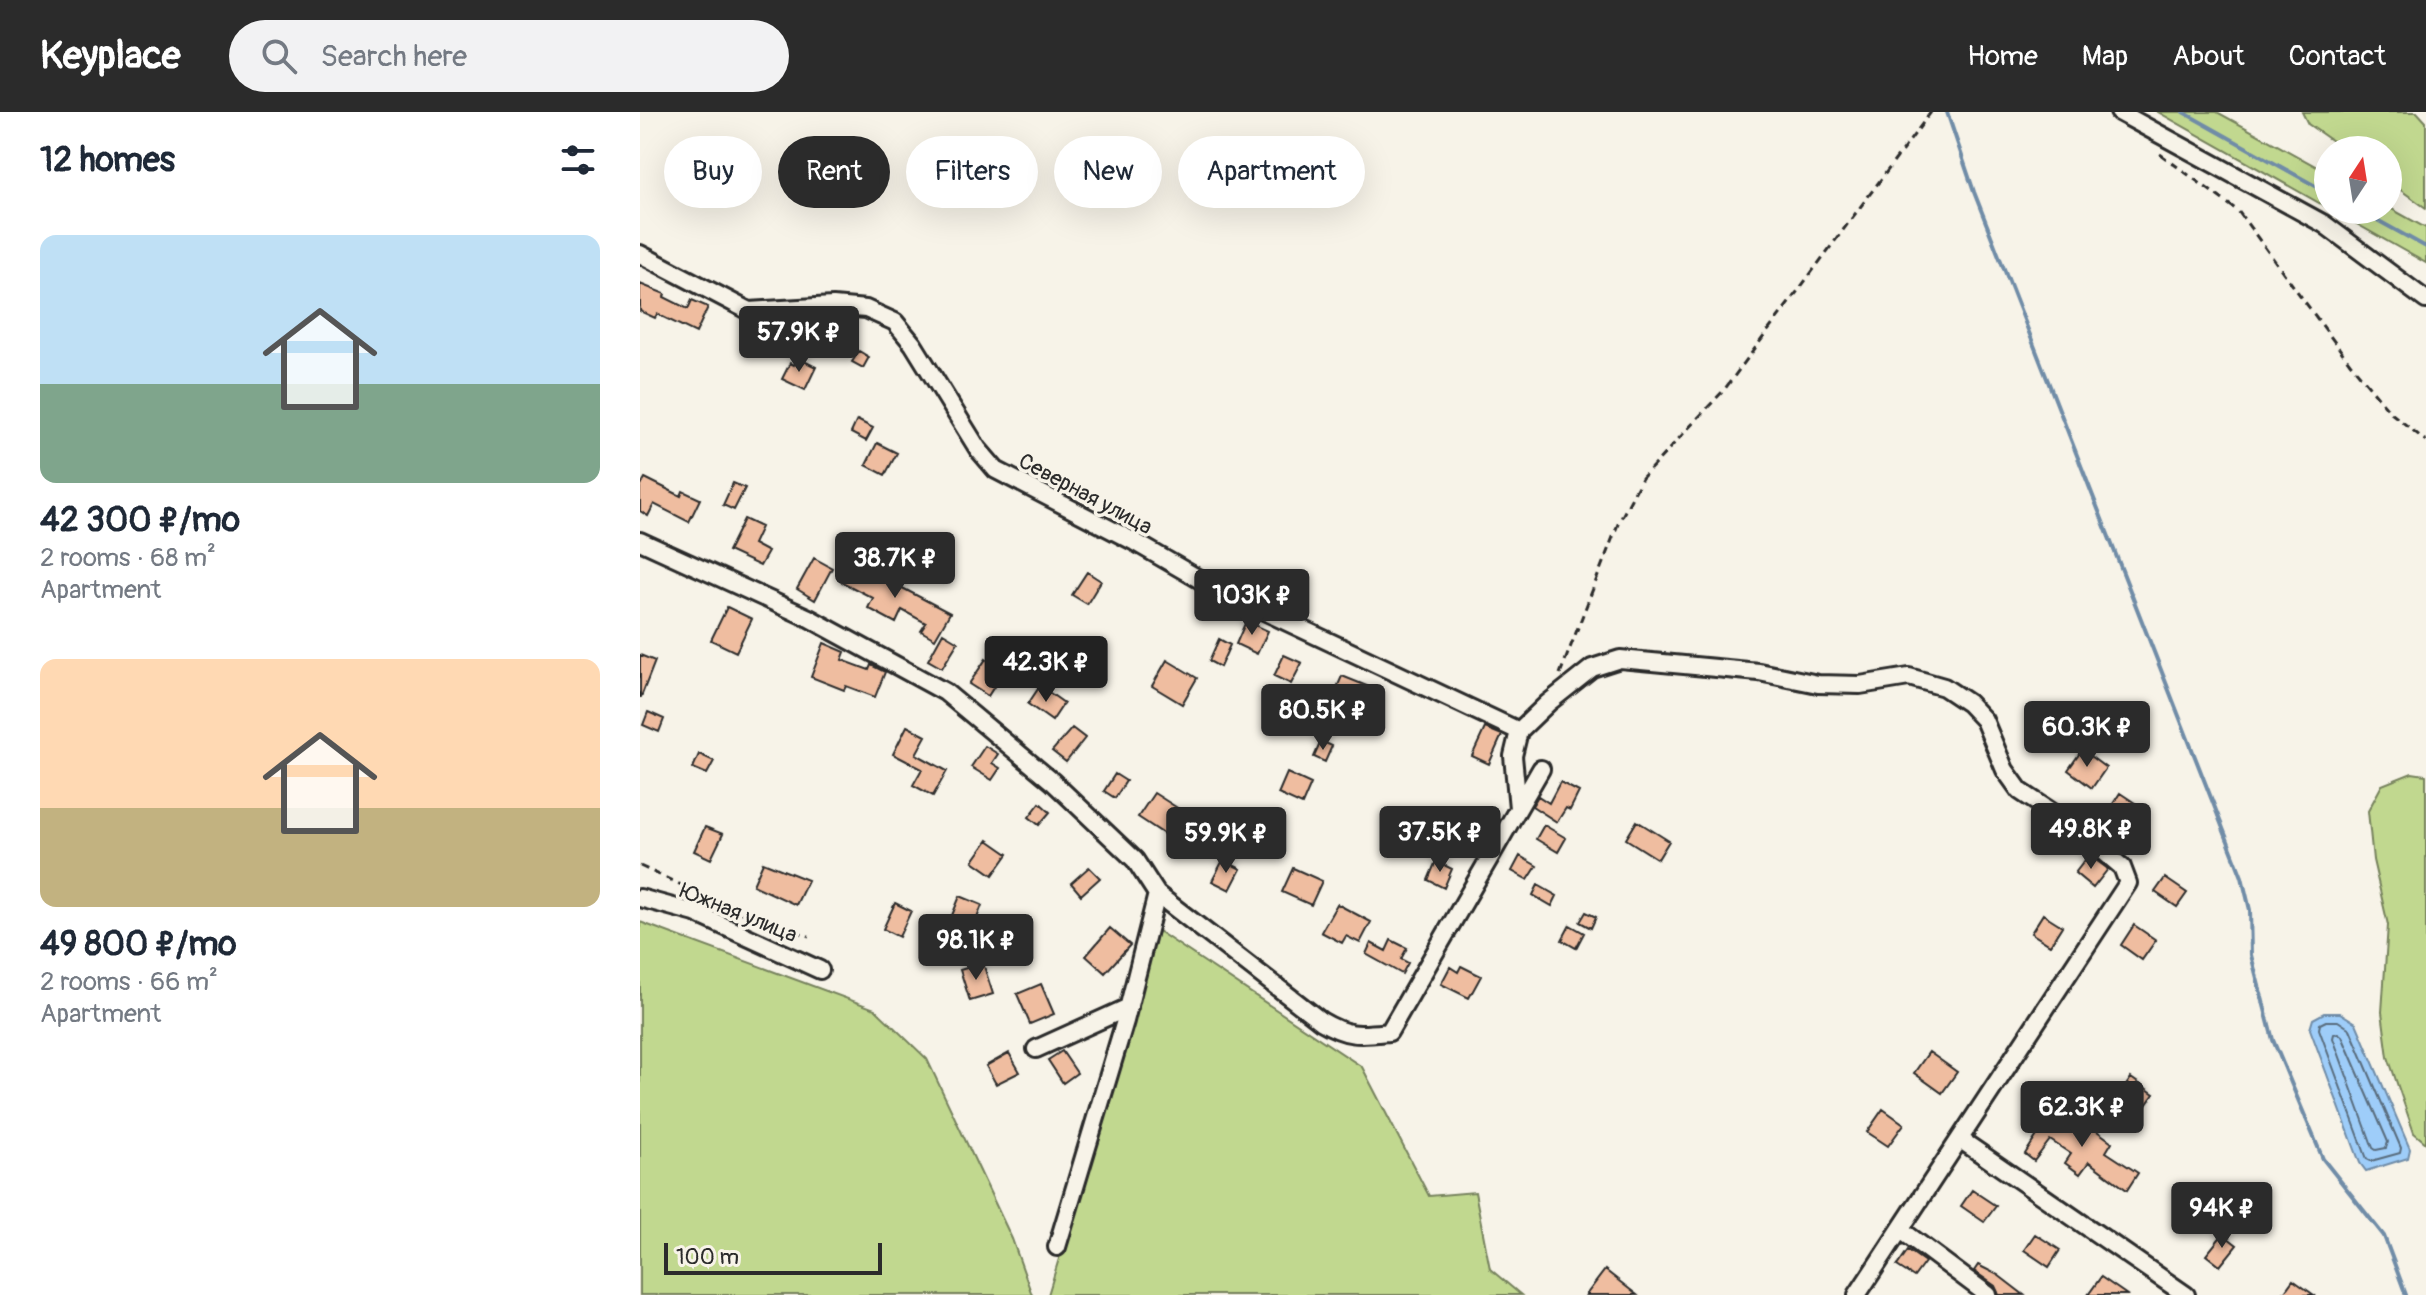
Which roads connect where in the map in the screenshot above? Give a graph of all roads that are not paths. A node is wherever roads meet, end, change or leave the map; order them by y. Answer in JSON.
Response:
{"nodes":[{"id":1,"x":2119,"y":112,"type":"edge"},
{"id":2,"x":640,"y":254,"type":"edge"},
{"id":3,"x":2426,"y":300,"type":"edge"},
{"id":4,"x":640,"y":541,"type":"edge"},
{"id":5,"x":1519,"y":731,"type":"junction"},
{"id":6,"x":1541,"y":769,"type":"dead end"},
{"id":7,"x":1518,"y":808,"type":"junction"},
{"id":8,"x":1157,"y":894,"type":"junction"},
{"id":9,"x":640,"y":898,"type":"edge"},
{"id":10,"x":820,"y":970,"type":"dead end"},
{"id":11,"x":1129,"y":1007,"type":"junction"},
{"id":12,"x":1036,"y":1049,"type":"dead end"},
{"id":13,"x":1961,"y":1140,"type":"junction"},
{"id":14,"x":1901,"y":1230,"type":"junction"},
{"id":15,"x":1057,"y":1247,"type":"dead end"},
{"id":16,"x":1857,"y":1295,"type":"edge"},
{"id":17,"x":1988,"y":1295,"type":"edge"},
{"id":18,"x":2186,"y":1295,"type":"edge"}],
"edges":[{"from":1,"to":3,"type":"street"},
{"from":2,"to":5,"type":"street","name":"Северная улица"},
{"from":4,"to":8,"type":"street"},
{"from":5,"to":7,"type":"street"},
{"from":5,"to":13,"type":"street"},
{"from":6,"to":7,"type":"street"},
{"from":7,"to":8,"type":"street"},
{"from":8,"to":11,"type":"street"},
{"from":9,"to":10,"type":"street","name":"Южная улица"},
{"from":11,"to":12,"type":"street"},
{"from":11,"to":15,"type":"street"},
{"from":13,"to":14,"type":"street"},
{"from":13,"to":18,"type":"street"},
{"from":14,"to":16,"type":"street"},
{"from":14,"to":17,"type":"street"}]}
